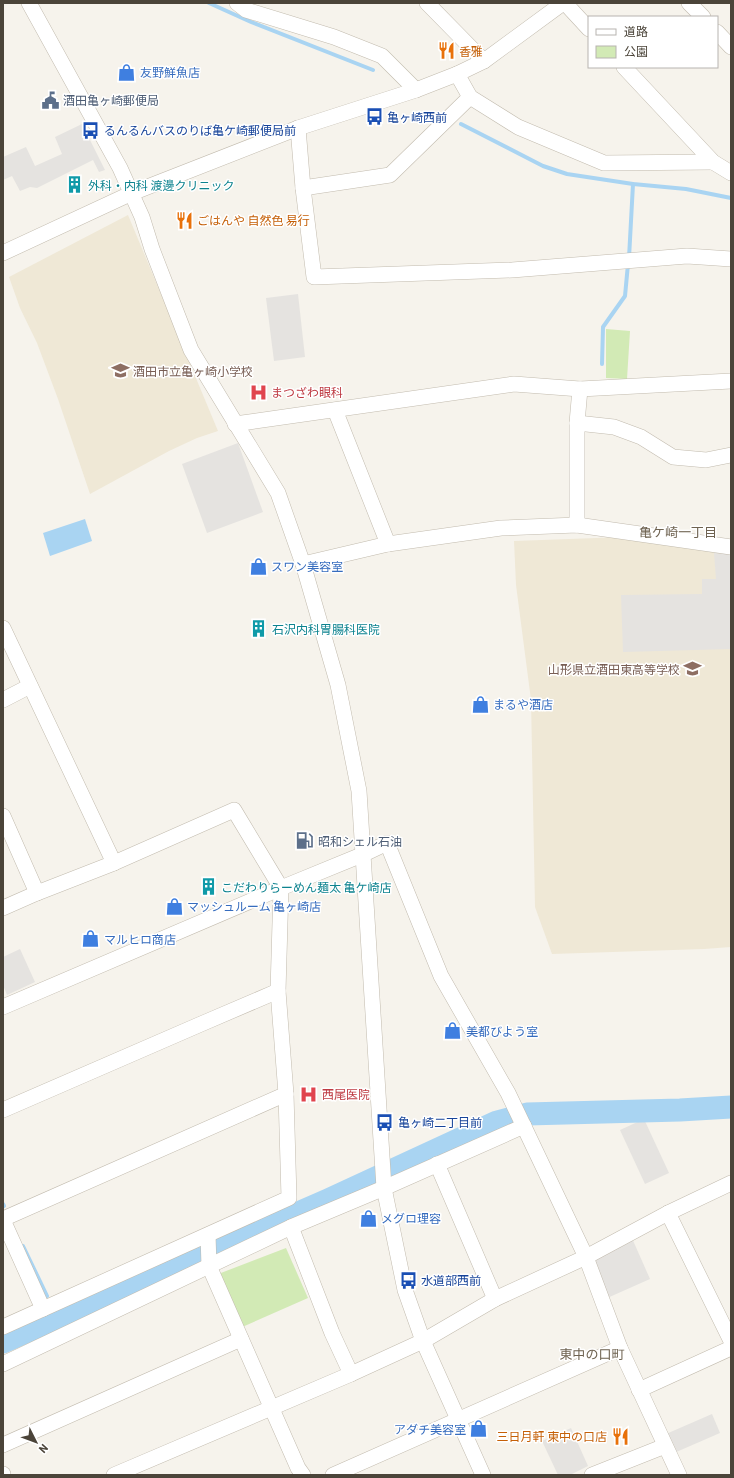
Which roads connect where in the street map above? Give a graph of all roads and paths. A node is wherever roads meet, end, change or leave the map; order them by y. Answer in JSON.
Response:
{"nodes":[{"id":1,"x":28,"y":3,"type":"edge"},
{"id":2,"x":238,"y":3,"type":"edge"},
{"id":3,"x":427,"y":3,"type":"edge"},
{"id":4,"x":564,"y":3,"type":"edge"},
{"id":5,"x":689,"y":3,"type":"edge"},
{"id":6,"x":701,"y":16,"type":"edge"},
{"id":7,"x":588,"y":28,"type":"edge"},
{"id":8,"x":718,"y":33,"type":"edge"},
{"id":9,"x":731,"y":47,"type":"edge"},
{"id":10,"x":484,"y":62,"type":"junction"},
{"id":11,"x":625,"y":68,"type":"edge"},
{"id":12,"x":457,"y":74,"type":"junction"},
{"id":13,"x":416,"y":90,"type":"junction"},
{"id":14,"x":470,"y":97,"type":"junction"},
{"id":15,"x":298,"y":128,"type":"junction"},
{"id":16,"x":713,"y":162,"type":"junction"},
{"id":17,"x":731,"y":173,"type":"edge"},
{"id":18,"x":303,"y":188,"type":"junction"},
{"id":19,"x":132,"y":193,"type":"junction"},
{"id":20,"x":3,"y":253,"type":"edge"},
{"id":21,"x":731,"y":259,"type":"edge"},
{"id":22,"x":731,"y":381,"type":"edge"},
{"id":23,"x":580,"y":389,"type":"junction"},
{"id":24,"x":335,"y":410,"type":"junction"},
{"id":25,"x":577,"y":423,"type":"junction"},
{"id":26,"x":235,"y":424,"type":"junction"},
{"id":27,"x":731,"y":455,"type":"edge"},
{"id":28,"x":577,"y":525,"type":"junction"},
{"id":29,"x":388,"y":544,"type":"junction"},
{"id":30,"x":731,"y":547,"type":"edge"},
{"id":31,"x":303,"y":564,"type":"junction"},
{"id":32,"x":3,"y":628,"type":"edge"},
{"id":33,"x":30,"y":686,"type":"junction"},
{"id":34,"x":3,"y":700,"type":"edge"},
{"id":35,"x":3,"y":816,"type":"edge"},
{"id":36,"x":364,"y":854,"type":"junction"},
{"id":37,"x":114,"y":863,"type":"junction"},
{"id":38,"x":281,"y":888,"type":"junction"},
{"id":39,"x":37,"y":892,"type":"junction"},
{"id":40,"x":3,"y":908,"type":"edge"},
{"id":41,"x":278,"y":992,"type":"junction"},
{"id":42,"x":3,"y":1007,"type":"edge"},
{"id":43,"x":286,"y":1094,"type":"junction"},
{"id":44,"x":3,"y":1110,"type":"edge"},
{"id":45,"x":524,"y":1126,"type":"junction"},
{"id":46,"x":437,"y":1164,"type":"junction"},
{"id":47,"x":731,"y":1183,"type":"edge"},
{"id":48,"x":384,"y":1188,"type":"junction"},
{"id":49,"x":668,"y":1213,"type":"junction"},
{"id":50,"x":3,"y":1220,"type":"edge"},
{"id":51,"x":291,"y":1227,"type":"junction"},
{"id":52,"x":208,"y":1235,"type":"junction"},
{"id":53,"x":586,"y":1257,"type":"junction"},
{"id":54,"x":209,"y":1266,"type":"junction"},
{"id":55,"x":495,"y":1299,"type":"junction"},
{"id":56,"x":43,"y":1309,"type":"junction"},
{"id":57,"x":3,"y":1327,"type":"edge"},
{"id":58,"x":241,"y":1339,"type":"junction"},
{"id":59,"x":423,"y":1341,"type":"junction"},
{"id":60,"x":731,"y":1341,"type":"edge"},
{"id":61,"x":620,"y":1348,"type":"junction"},
{"id":62,"x":731,"y":1348,"type":"edge"},
{"id":63,"x":3,"y":1364,"type":"edge"},
{"id":64,"x":351,"y":1374,"type":"junction"},
{"id":65,"x":639,"y":1390,"type":"junction"},
{"id":66,"x":271,"y":1408,"type":"junction"},
{"id":67,"x":458,"y":1418,"type":"junction"},
{"id":68,"x":3,"y":1445,"type":"edge"},
{"id":69,"x":665,"y":1446,"type":"junction"},
{"id":70,"x":114,"y":1475,"type":"edge"},
{"id":71,"x":303,"y":1475,"type":"edge"},
{"id":72,"x":333,"y":1475,"type":"edge"},
{"id":73,"x":483,"y":1475,"type":"edge"},
{"id":74,"x":592,"y":1475,"type":"edge"},
{"id":75,"x":679,"y":1475,"type":"edge"}],
"edges":[{"from":1,"to":19,"type":"street"},
{"from":2,"to":13,"type":"street"},
{"from":3,"to":10,"type":"street"},
{"from":4,"to":7,"type":"street"},
{"from":4,"to":10,"type":"street"},
{"from":5,"to":6,"type":"street"},
{"from":8,"to":9,"type":"street"},
{"from":10,"to":12,"type":"street"},
{"from":11,"to":16,"type":"street"},
{"from":12,"to":13,"type":"street"},
{"from":12,"to":14,"type":"street"},
{"from":13,"to":15,"type":"street"},
{"from":14,"to":16,"type":"street"},
{"from":14,"to":18,"type":"street"},
{"from":15,"to":18,"type":"street"},
{"from":15,"to":19,"type":"street"},
{"from":16,"to":17,"type":"street"},
{"from":18,"to":21,"type":"street"},
{"from":19,"to":20,"type":"street"},
{"from":19,"to":26,"type":"street"},
{"from":22,"to":23,"type":"street"},
{"from":23,"to":24,"type":"street"},
{"from":23,"to":25,"type":"street"},
{"from":24,"to":26,"type":"street"},
{"from":24,"to":29,"type":"street"},
{"from":25,"to":27,"type":"street"},
{"from":25,"to":28,"type":"street"},
{"from":26,"to":31,"type":"street"},
{"from":28,"to":29,"type":"street"},
{"from":28,"to":30,"type":"street"},
{"from":29,"to":31,"type":"street"},
{"from":31,"to":36,"type":"street"},
{"from":32,"to":33,"type":"street"},
{"from":33,"to":34,"type":"street"},
{"from":33,"to":37,"type":"street"},
{"from":35,"to":39,"type":"street"},
{"from":36,"to":38,"type":"street"},
{"from":36,"to":45,"type":"street"},
{"from":36,"to":48,"type":"street"},
{"from":37,"to":38,"type":"street"},
{"from":37,"to":39,"type":"street"},
{"from":38,"to":41,"type":"street"},
{"from":38,"to":42,"type":"street"},
{"from":39,"to":40,"type":"street"},
{"from":41,"to":43,"type":"street"},
{"from":41,"to":44,"type":"street"},
{"from":43,"to":50,"type":"street"},
{"from":43,"to":52,"type":"street"},
{"from":45,"to":46,"type":"street"},
{"from":45,"to":53,"type":"street"},
{"from":46,"to":48,"type":"street"},
{"from":46,"to":55,"type":"street"},
{"from":47,"to":49,"type":"street"},
{"from":48,"to":51,"type":"street"},
{"from":48,"to":59,"type":"street"},
{"from":49,"to":53,"type":"street"},
{"from":49,"to":60,"type":"street"},
{"from":50,"to":56,"type":"street"},
{"from":51,"to":54,"type":"street"},
{"from":51,"to":64,"type":"street"},
{"from":52,"to":54,"type":"street"},
{"from":52,"to":56,"type":"street"},
{"from":53,"to":55,"type":"street"},
{"from":53,"to":61,"type":"street"},
{"from":54,"to":58,"type":"street"},
{"from":54,"to":63,"type":"street"},
{"from":55,"to":59,"type":"street"},
{"from":56,"to":57,"type":"street"},
{"from":58,"to":66,"type":"street"},
{"from":58,"to":68,"type":"street"},
{"from":59,"to":64,"type":"street"},
{"from":59,"to":67,"type":"street"},
{"from":61,"to":65,"type":"street"},
{"from":61,"to":67,"type":"street"},
{"from":62,"to":65,"type":"street"},
{"from":64,"to":66,"type":"street"},
{"from":65,"to":69,"type":"street"},
{"from":66,"to":70,"type":"street"},
{"from":66,"to":71,"type":"street"},
{"from":67,"to":72,"type":"street"},
{"from":67,"to":73,"type":"street"},
{"from":69,"to":74,"type":"street"},
{"from":69,"to":75,"type":"street"}]}
